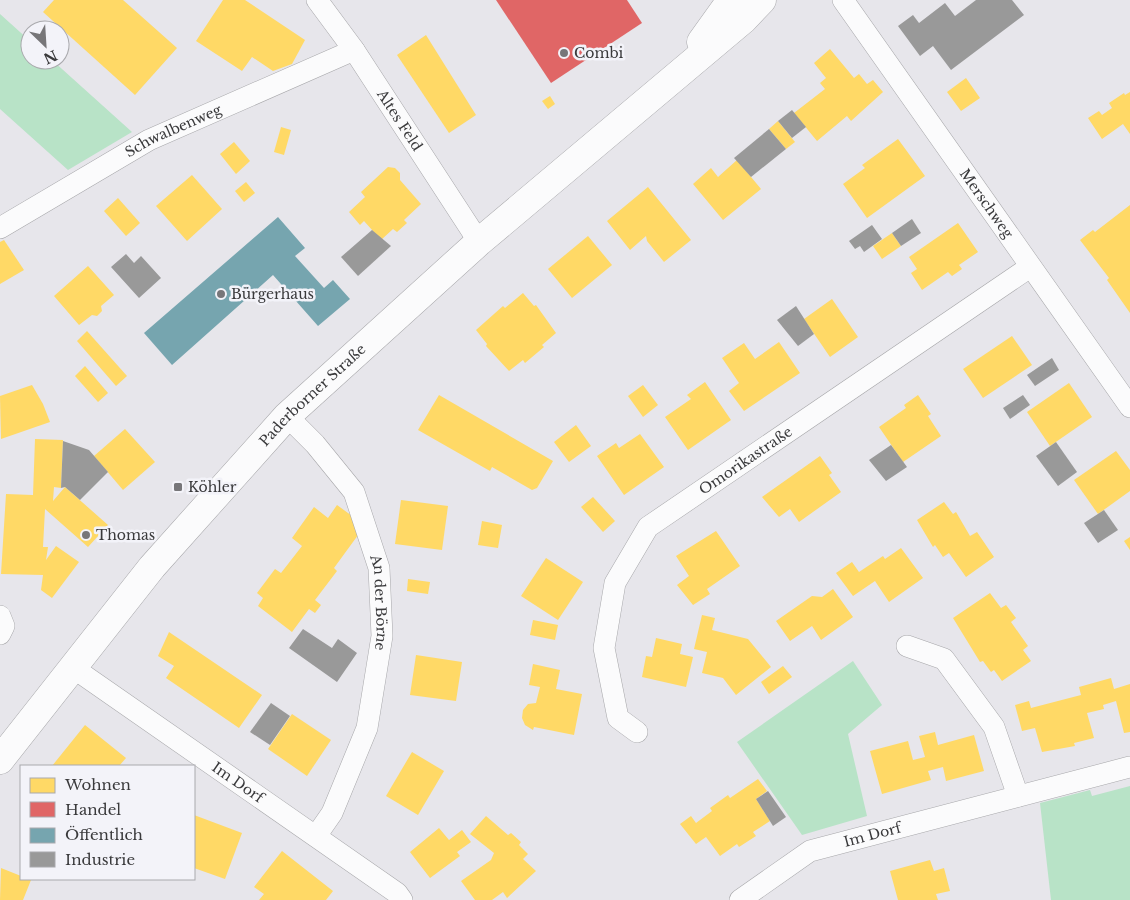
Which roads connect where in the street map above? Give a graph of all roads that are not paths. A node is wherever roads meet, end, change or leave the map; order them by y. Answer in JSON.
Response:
{"nodes":[{"id":1,"x":317,"y":0,"type":"edge"},
{"id":2,"x":731,"y":0,"type":"edge"},
{"id":3,"x":762,"y":0,"type":"edge"},
{"id":4,"x":843,"y":0,"type":"edge"},
{"id":5,"x":354,"y":50,"type":"junction"},
{"id":6,"x":674,"y":78,"type":"junction"},
{"id":7,"x":0,"y":228,"type":"edge"},
{"id":8,"x":480,"y":242,"type":"junction"},
{"id":9,"x":1030,"y":267,"type":"junction"},
{"id":10,"x":1130,"y":407,"type":"edge"},
{"id":11,"x":287,"y":416,"type":"junction"},
{"id":12,"x":0,"y":616,"type":"edge"},
{"id":13,"x":0,"y":634,"type":"edge"},
{"id":14,"x":907,"y":646,"type":"dead end"},
{"id":15,"x":72,"y":667,"type":"junction"},
{"id":16,"x":637,"y":732,"type":"dead end"},
{"id":17,"x":2,"y":754,"type":"edge"},
{"id":18,"x":1130,"y":767,"type":"edge"},
{"id":19,"x":1018,"y":796,"type":"junction"},
{"id":20,"x":316,"y":836,"type":"junction"},
{"id":21,"x":402,"y":900,"type":"edge"},
{"id":22,"x":740,"y":900,"type":"edge"}],
"edges":[{"from":1,"to":5,"type":"street","name":"Altes Feld"},
{"from":2,"to":6,"type":"main road","name":"Paderborner Straße"},
{"from":3,"to":6,"type":"main road","name":"Paderborner Straße"},
{"from":4,"to":9,"type":"street","name":"Merschweg"},
{"from":5,"to":7,"type":"street","name":"Schwalbenweg"},
{"from":5,"to":8,"type":"street","name":"Altes Feld"},
{"from":6,"to":8,"type":"main road","name":"Paderborner Straße"},
{"from":8,"to":11,"type":"main road","name":"Paderborner Straße"},
{"from":9,"to":10,"type":"street","name":"Merschweg"},
{"from":9,"to":16,"type":"street","name":"Omorikastraße"},
{"from":11,"to":15,"type":"main road","name":"Paderborner Straße"},
{"from":11,"to":20,"type":"street","name":"An der Börne"},
{"from":12,"to":13,"type":"street"},
{"from":14,"to":19,"type":"street"},
{"from":15,"to":17,"type":"main road","name":"Paderborner Straße"},
{"from":15,"to":20,"type":"street","name":"Im Dorf"},
{"from":18,"to":19,"type":"street","name":"Im Dorf"},
{"from":19,"to":22,"type":"street","name":"Im Dorf"},
{"from":20,"to":21,"type":"street","name":"Im Dorf"}]}
